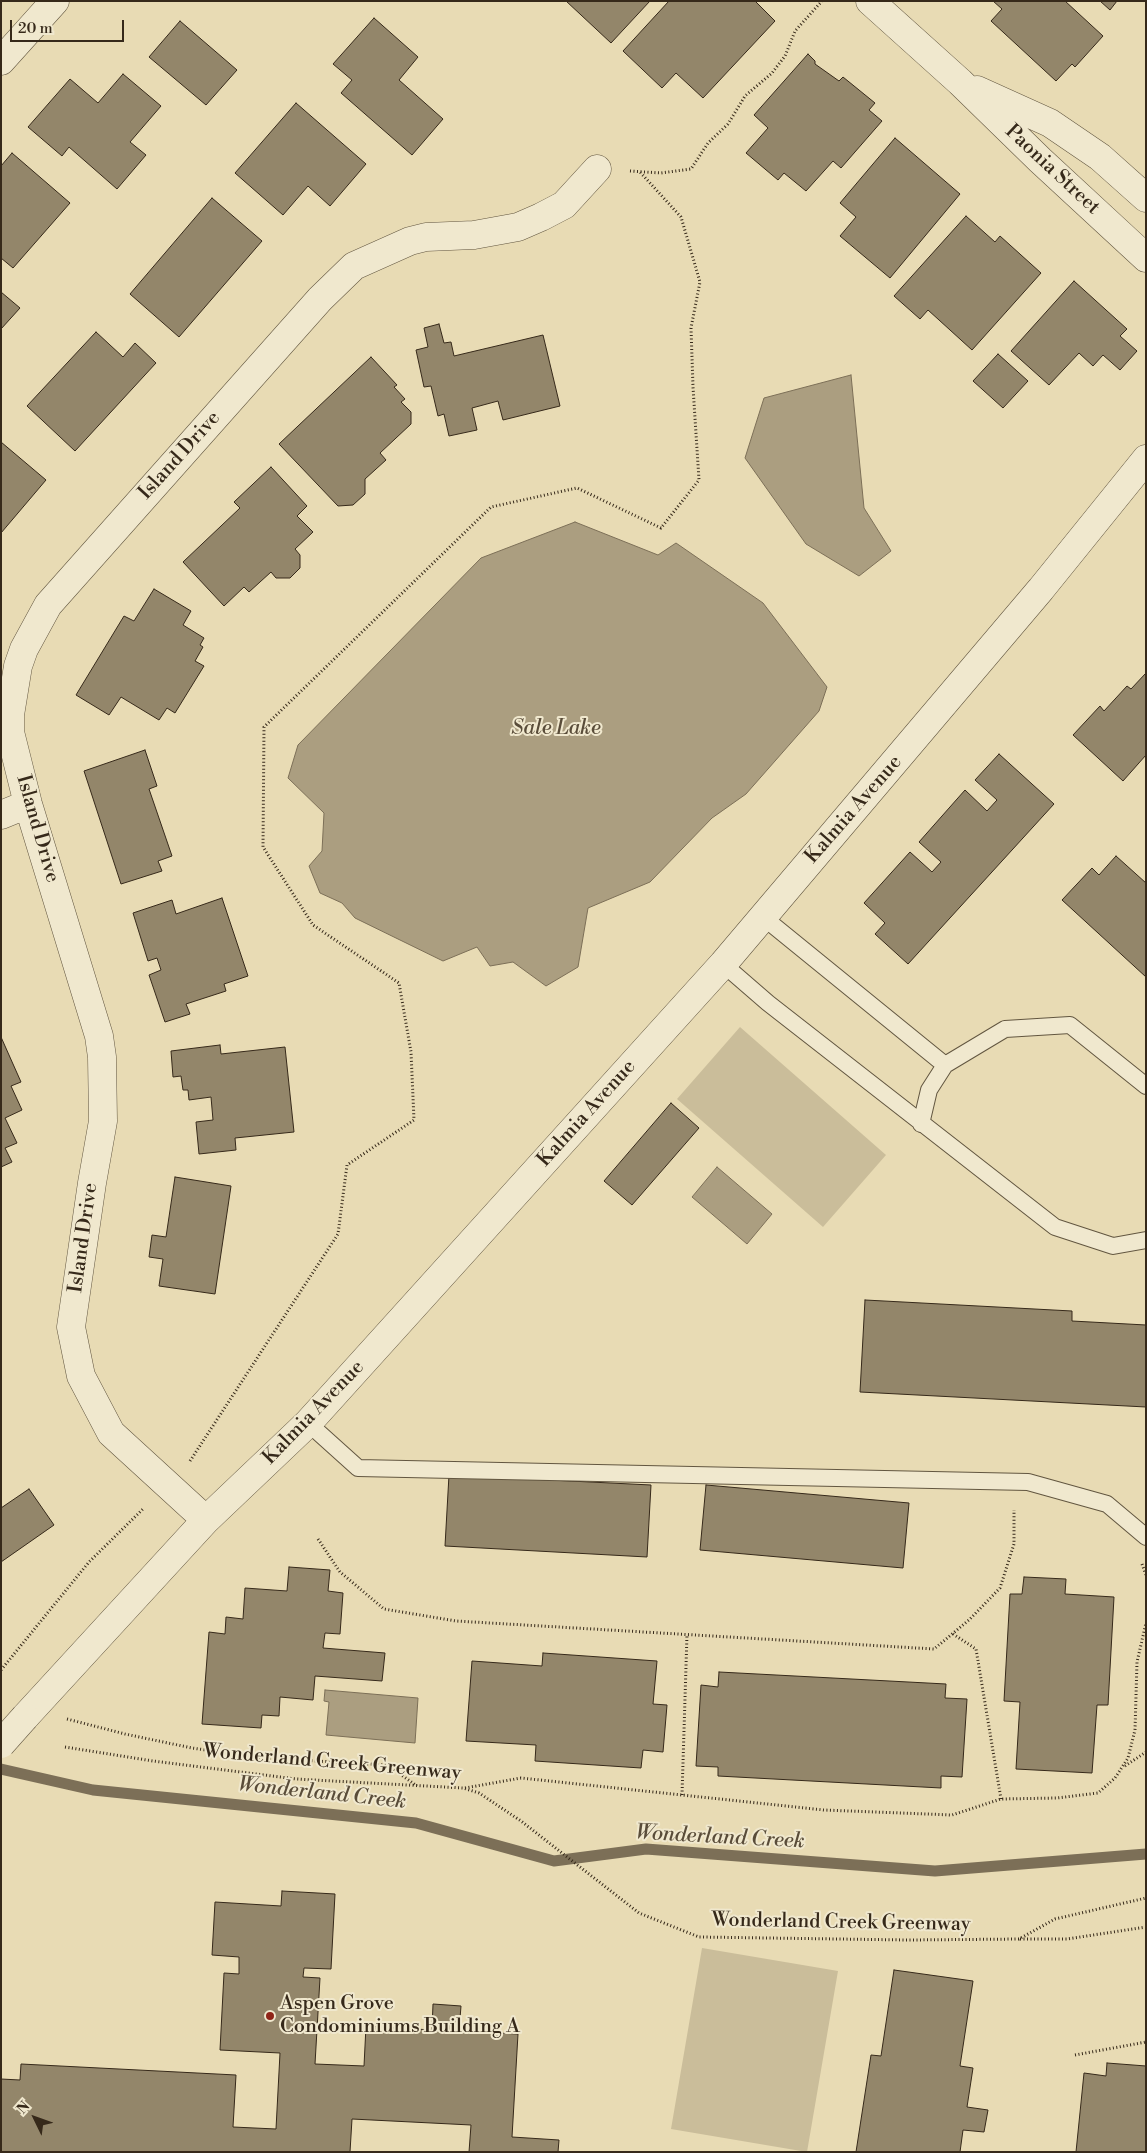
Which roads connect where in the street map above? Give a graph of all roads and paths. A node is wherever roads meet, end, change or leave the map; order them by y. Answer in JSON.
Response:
{"nodes":[{"id":1,"x":55,"y":1,"type":"edge"},
{"id":2,"x":822,"y":1,"type":"edge"},
{"id":3,"x":870,"y":1,"type":"edge"},
{"id":4,"x":1,"y":61,"type":"edge"},
{"id":5,"x":960,"y":82,"type":"junction"},
{"id":6,"x":596,"y":169,"type":"joint"},
{"id":7,"x":640,"y":172,"type":"junction"},
{"id":8,"x":1146,"y":198,"type":"edge"},
{"id":9,"x":1146,"y":258,"type":"edge"},
{"id":10,"x":1146,"y":459,"type":"edge"},
{"id":11,"x":28,"y":804,"type":"junction"},
{"id":12,"x":1,"y":815,"type":"edge"},
{"id":13,"x":763,"y":917,"type":"junction"},
{"id":14,"x":723,"y":964,"type":"junction"},
{"id":15,"x":945,"y":1065,"type":"junction"},
{"id":16,"x":1146,"y":1086,"type":"edge"},
{"id":17,"x":921,"y":1124,"type":"junction"},
{"id":18,"x":1146,"y":1240,"type":"edge"},
{"id":19,"x":308,"y":1423,"type":"junction"},
{"id":20,"x":172,"y":1489,"type":"junction"},
{"id":21,"x":1022,"y":1510,"type":"dead end"},
{"id":22,"x":206,"y":1520,"type":"junction"},
{"id":23,"x":1146,"y":1537,"type":"edge"},
{"id":24,"x":318,"y":1539,"type":"dead end"},
{"id":25,"x":1141,"y":1561,"type":"dead end"},
{"id":26,"x":1146,"y":1575,"type":"edge"},
{"id":27,"x":1146,"y":1623,"type":"edge"},
{"id":28,"x":687,"y":1634,"type":"junction"},
{"id":29,"x":952,"y":1634,"type":"junction"},
{"id":30,"x":1,"y":1670,"type":"edge"},
{"id":31,"x":73,"y":1722,"type":"dead end"},
{"id":32,"x":1,"y":1744,"type":"edge"},
{"id":33,"x":65,"y":1746,"type":"dead end"},
{"id":34,"x":1146,"y":1752,"type":"edge"},
{"id":35,"x":1122,"y":1768,"type":"junction"},
{"id":36,"x":418,"y":1786,"type":"junction"},
{"id":37,"x":463,"y":1788,"type":"junction"},
{"id":38,"x":682,"y":1795,"type":"junction"},
{"id":39,"x":1001,"y":1799,"type":"junction"},
{"id":40,"x":1146,"y":1898,"type":"edge"},
{"id":41,"x":1146,"y":1927,"type":"edge"},
{"id":42,"x":1019,"y":1939,"type":"junction"},
{"id":43,"x":1146,"y":2042,"type":"edge"},
{"id":44,"x":1075,"y":2055,"type":"dead end"}],
"edges":[{"from":1,"to":4,"type":"street"},
{"from":2,"to":7,"type":"path"},
{"from":3,"to":5,"type":"street","name":"Paonia Street"},
{"from":5,"to":8,"type":"street","name":"Paonia Street"},
{"from":5,"to":9,"type":"street","name":"Paonia Street"},
{"from":6,"to":7,"type":"path"},
{"from":6,"to":11,"type":"street","name":"Island Drive"},
{"from":7,"to":20,"type":"path"},
{"from":10,"to":13,"type":"street","name":"Kalmia Avenue"},
{"from":11,"to":12,"type":"street"},
{"from":11,"to":20,"type":"street","name":"Island Drive"},
{"from":13,"to":14,"type":"street","name":"Kalmia Avenue"},
{"from":13,"to":15,"type":"lane"},
{"from":14,"to":17,"type":"lane"},
{"from":14,"to":19,"type":"street","name":"Kalmia Avenue"},
{"from":15,"to":16,"type":"lane"},
{"from":15,"to":17,"type":"lane"},
{"from":17,"to":18,"type":"lane"},
{"from":19,"to":22,"type":"street","name":"Kalmia Avenue"},
{"from":19,"to":23,"type":"lane"},
{"from":20,"to":22,"type":"street","name":"Island Drive"},
{"from":20,"to":30,"type":"path"},
{"from":21,"to":29,"type":"path"},
{"from":22,"to":32,"type":"street","name":"Kalmia Avenue","bridge":true},
{"from":24,"to":28,"type":"path"},
{"from":25,"to":26,"type":"path"},
{"from":27,"to":35,"type":"path"},
{"from":28,"to":29,"type":"path"},
{"from":28,"to":38,"type":"path"},
{"from":29,"to":39,"type":"path"},
{"from":31,"to":36,"type":"path"},
{"from":33,"to":36,"type":"path","name":"Wonderland Creek Greenway"},
{"from":34,"to":35,"type":"path"},
{"from":35,"to":39,"type":"path"},
{"from":36,"to":37,"type":"path","name":"Wonderland Creek Greenway"},
{"from":37,"to":38,"type":"path"},
{"from":37,"to":42,"type":"path","name":"Wonderland Creek Greenway"},
{"from":38,"to":39,"type":"path"},
{"from":40,"to":42,"type":"path","name":"Wonderland Creek Greenway"},
{"from":41,"to":42,"type":"path"},
{"from":43,"to":44,"type":"path"}]}
